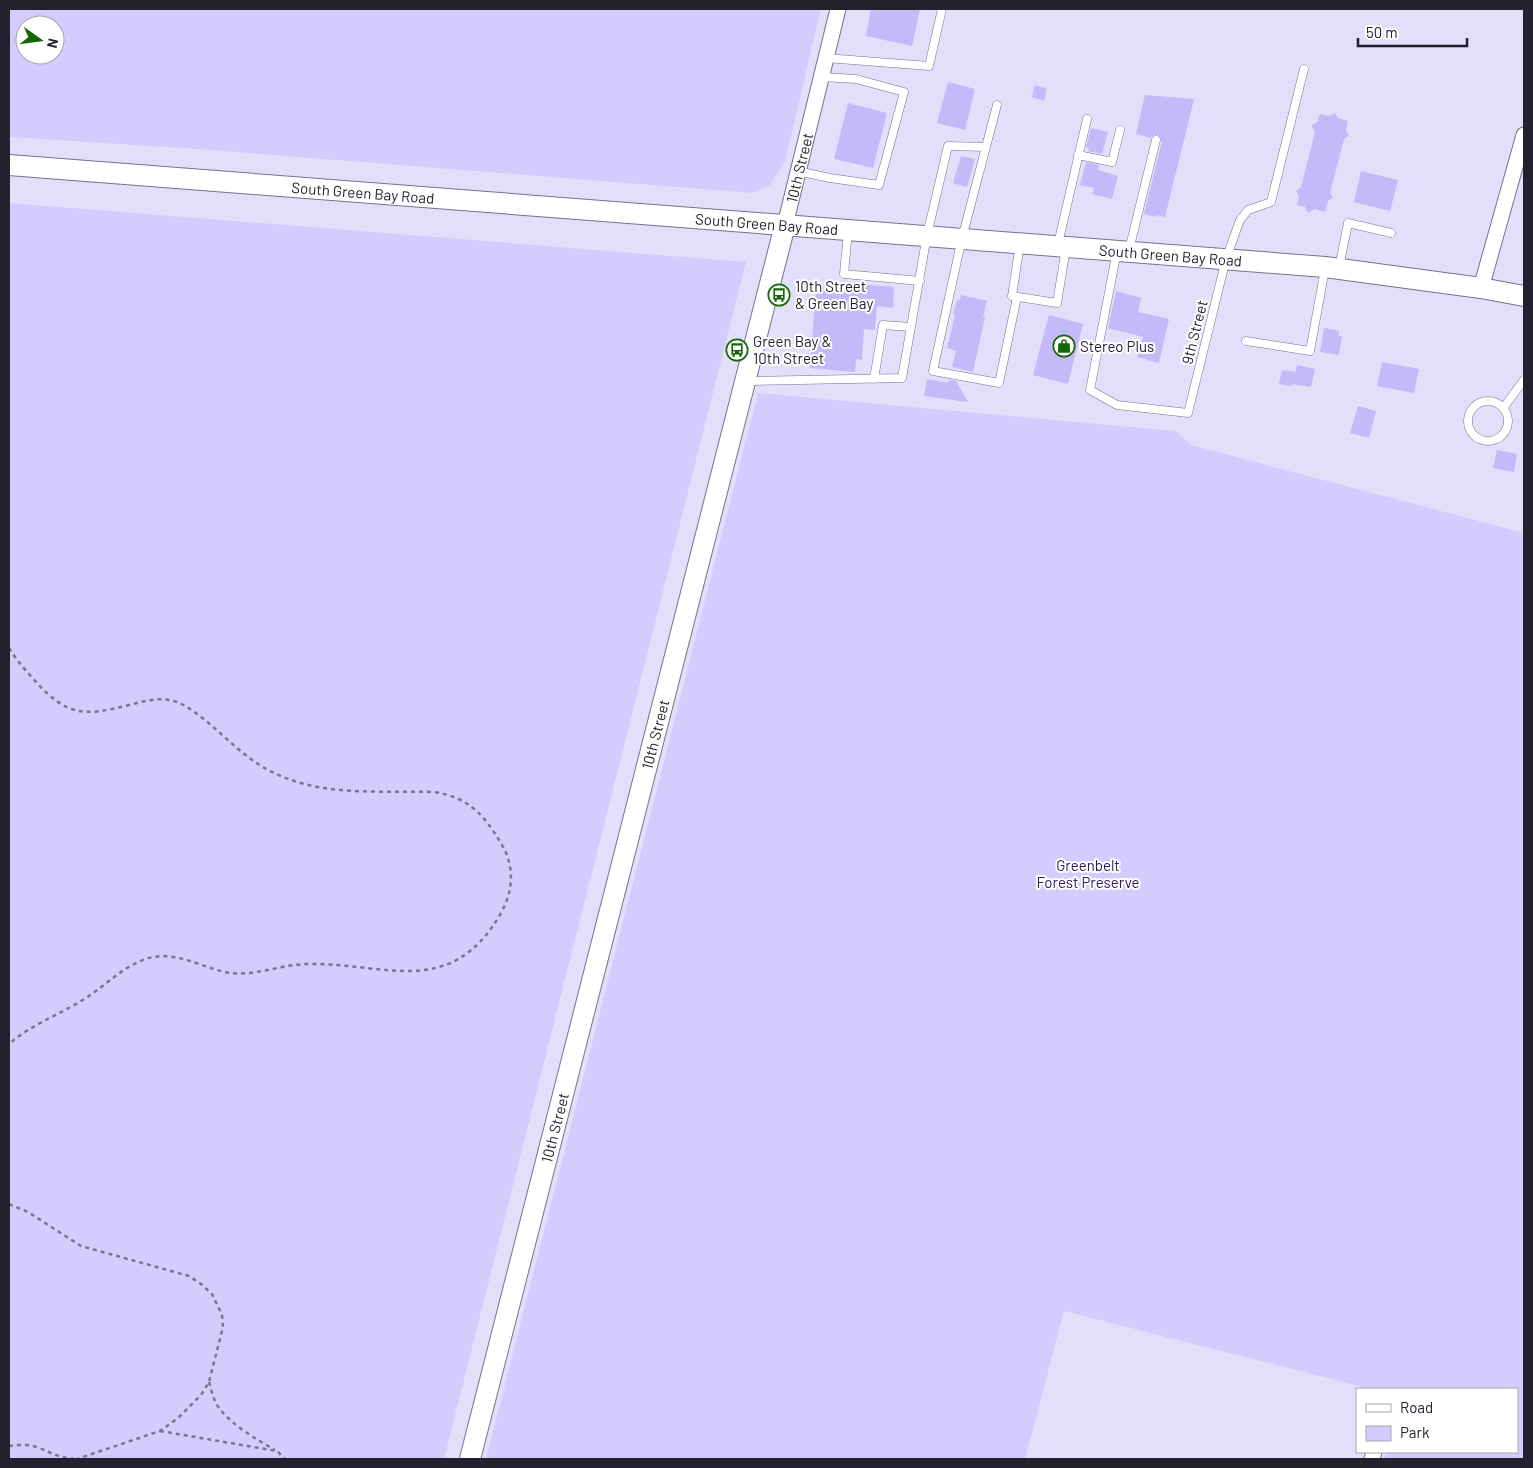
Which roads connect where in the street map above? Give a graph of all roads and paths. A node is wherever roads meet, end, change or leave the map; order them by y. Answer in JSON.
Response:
{"nodes":[{"id":1,"x":838,"y":9,"type":"edge"},
{"id":2,"x":942,"y":9,"type":"edge"},
{"id":3,"x":826,"y":58,"type":"junction"},
{"id":4,"x":1304,"y":70,"type":"dead end"},
{"id":5,"x":822,"y":77,"type":"junction"},
{"id":6,"x":997,"y":105,"type":"dead end"},
{"id":7,"x":1087,"y":119,"type":"dead end"},
{"id":8,"x":1120,"y":130,"type":"dead end"},
{"id":9,"x":1524,"y":135,"type":"edge"},
{"id":10,"x":1156,"y":140,"type":"dead end"},
{"id":11,"x":986,"y":147,"type":"junction"},
{"id":12,"x":1078,"y":155,"type":"junction"},
{"id":13,"x":9,"y":165,"type":"edge"},
{"id":14,"x":798,"y":171,"type":"junction"},
{"id":15,"x":785,"y":225,"type":"junction"},
{"id":16,"x":848,"y":230,"type":"junction"},
{"id":17,"x":1391,"y":233,"type":"dead end"},
{"id":18,"x":927,"y":236,"type":"junction"},
{"id":19,"x":962,"y":238,"type":"junction"},
{"id":20,"x":1020,"y":244,"type":"junction"},
{"id":21,"x":1062,"y":247,"type":"junction"},
{"id":22,"x":1123,"y":251,"type":"junction"},
{"id":23,"x":1226,"y":259,"type":"junction"},
{"id":24,"x":1332,"y":267,"type":"junction"},
{"id":25,"x":920,"y":281,"type":"junction"},
{"id":26,"x":1481,"y":288,"type":"junction"},
{"id":27,"x":1524,"y":296,"type":"edge"},
{"id":28,"x":1016,"y":297,"type":"junction"},
{"id":29,"x":911,"y":327,"type":"junction"},
{"id":30,"x":1246,"y":341,"type":"dead end"},
{"id":31,"x":874,"y":379,"type":"junction"},
{"id":32,"x":1524,"y":380,"type":"edge"},
{"id":33,"x":745,"y":381,"type":"junction"},
{"id":34,"x":1504,"y":407,"type":"junction"},
{"id":35,"x":9,"y":648,"type":"edge"},
{"id":36,"x":9,"y":1044,"type":"edge"},
{"id":37,"x":9,"y":1204,"type":"edge"},
{"id":38,"x":209,"y":1382,"type":"junction"},
{"id":39,"x":160,"y":1431,"type":"junction"},
{"id":40,"x":9,"y":1446,"type":"edge"},
{"id":41,"x":278,"y":1451,"type":"junction"},
{"id":42,"x":77,"y":1459,"type":"edge"},
{"id":43,"x":285,"y":1459,"type":"edge"},
{"id":44,"x":470,"y":1459,"type":"edge"}],
"edges":[{"from":1,"to":3,"type":"street","name":"10th Street"},
{"from":2,"to":3,"type":"lane"},
{"from":3,"to":5,"type":"street","name":"10th Street"},
{"from":4,"to":23,"type":"lane","name":"9th Street"},
{"from":5,"to":14,"type":"street","name":"10th Street"},
{"from":5,"to":14,"type":"lane"},
{"from":6,"to":11,"type":"lane"},
{"from":7,"to":12,"type":"lane"},
{"from":8,"to":12,"type":"lane"},
{"from":9,"to":26,"type":"street"},
{"from":10,"to":22,"type":"lane"},
{"from":11,"to":18,"type":"lane"},
{"from":11,"to":19,"type":"lane"},
{"from":12,"to":21,"type":"lane"},
{"from":13,"to":15,"type":"main road","name":"South Green Bay Road"},
{"from":14,"to":15,"type":"street","name":"10th Street"},
{"from":15,"to":16,"type":"main road","name":"South Green Bay Road"},
{"from":15,"to":33,"type":"main road","name":"10th Street"},
{"from":16,"to":18,"type":"main road","name":"South Green Bay Road"},
{"from":16,"to":25,"type":"lane"},
{"from":17,"to":24,"type":"lane"},
{"from":18,"to":19,"type":"main road","name":"South Green Bay Road"},
{"from":18,"to":25,"type":"lane"},
{"from":19,"to":20,"type":"main road","name":"South Green Bay Road"},
{"from":19,"to":28,"type":"lane"},
{"from":20,"to":21,"type":"main road","name":"South Green Bay Road"},
{"from":20,"to":28,"type":"lane"},
{"from":21,"to":22,"type":"main road","name":"South Green Bay Road"},
{"from":21,"to":28,"type":"lane"},
{"from":22,"to":23,"type":"main road","name":"South Green Bay Road"},
{"from":22,"to":23,"type":"lane","name":"9th Street"},
{"from":23,"to":24,"type":"main road","name":"South Green Bay Road"},
{"from":24,"to":26,"type":"main road","name":"South Green Bay Road"},
{"from":24,"to":30,"type":"lane"},
{"from":25,"to":29,"type":"lane"},
{"from":26,"to":27,"type":"main road","name":"South Green Bay Road"},
{"from":29,"to":31,"type":"lane"},
{"from":29,"to":31,"type":"lane"},
{"from":31,"to":33,"type":"lane"},
{"from":32,"to":34,"type":"lane"},
{"from":33,"to":44,"type":"main road","name":"10th Street"},
{"from":34,"to":34,"type":"lane"},
{"from":35,"to":36,"type":"path"},
{"from":37,"to":38,"type":"path"},
{"from":38,"to":39,"type":"path"},
{"from":38,"to":41,"type":"path"},
{"from":39,"to":41,"type":"path"},
{"from":39,"to":42,"type":"path"},
{"from":40,"to":42,"type":"path"},
{"from":41,"to":43,"type":"path"}]}
